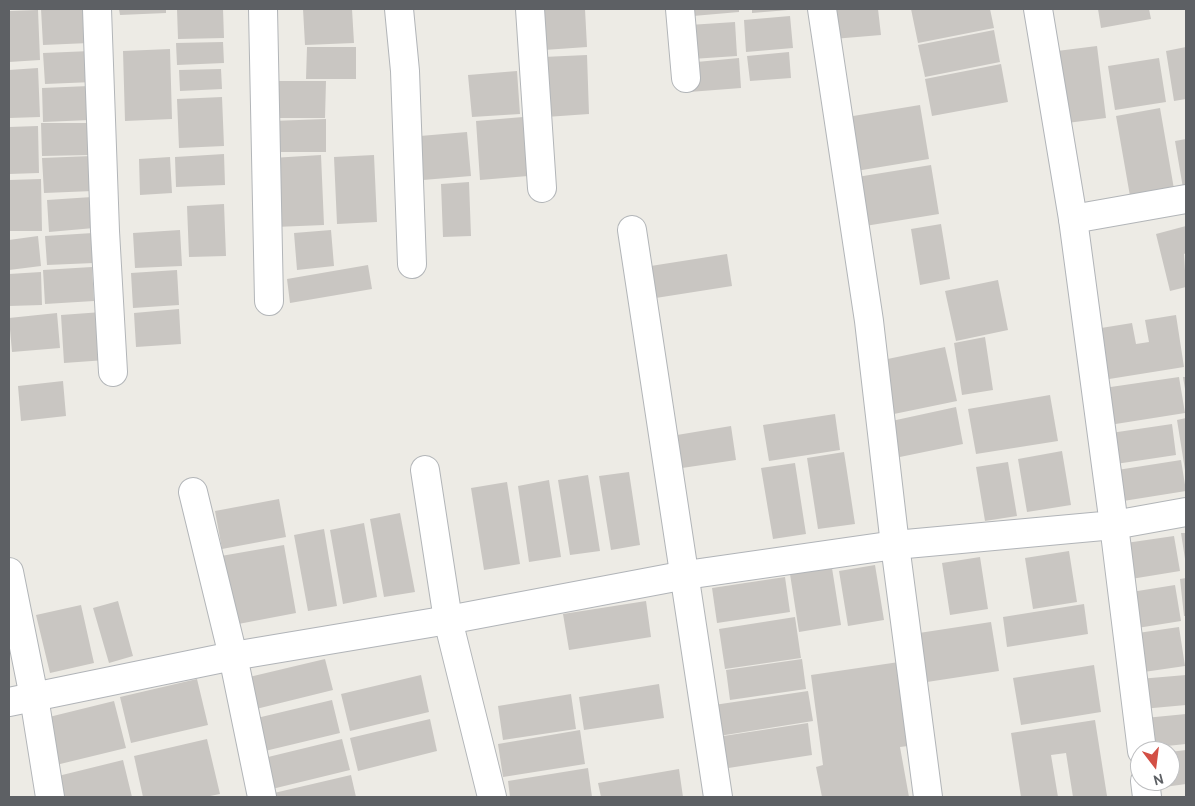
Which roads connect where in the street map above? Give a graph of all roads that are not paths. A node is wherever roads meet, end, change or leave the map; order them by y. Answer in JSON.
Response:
{"nodes":[{"id":1,"x":97,"y":9,"type":"edge"},
{"id":2,"x":263,"y":9,"type":"edge"},
{"id":3,"x":399,"y":9,"type":"edge"},
{"id":4,"x":530,"y":9,"type":"edge"},
{"id":5,"x":680,"y":9,"type":"edge"},
{"id":6,"x":822,"y":9,"type":"edge"},
{"id":7,"x":1038,"y":9,"type":"edge"},
{"id":8,"x":686,"y":78,"type":"dead end"},
{"id":9,"x":542,"y":188,"type":"dead end"},
{"id":10,"x":1186,"y":199,"type":"edge"},
{"id":11,"x":1073,"y":219,"type":"junction"},
{"id":12,"x":632,"y":230,"type":"dead end"},
{"id":13,"x":412,"y":264,"type":"dead end"},
{"id":14,"x":269,"y":301,"type":"dead end"},
{"id":15,"x":113,"y":372,"type":"dead end"},
{"id":16,"x":425,"y":470,"type":"dead end"},
{"id":17,"x":193,"y":492,"type":"dead end"},
{"id":18,"x":1186,"y":512,"type":"edge"},
{"id":19,"x":1114,"y":525,"type":"junction"},
{"id":20,"x":895,"y":545,"type":"junction"},
{"id":21,"x":9,"y":572,"type":"edge"},
{"id":22,"x":686,"y":575,"type":"junction"},
{"id":23,"x":448,"y":620,"type":"junction"},
{"id":24,"x":233,"y":656,"type":"junction"},
{"id":25,"x":22,"y":699,"type":"edge"},
{"id":26,"x":1141,"y":741,"type":"edge"},
{"id":27,"x":50,"y":797,"type":"edge"},
{"id":28,"x":262,"y":797,"type":"edge"},
{"id":29,"x":492,"y":797,"type":"edge"},
{"id":30,"x":718,"y":797,"type":"edge"},
{"id":31,"x":928,"y":797,"type":"edge"}],
"edges":[{"from":1,"to":15,"type":"street"},
{"from":2,"to":14,"type":"street"},
{"from":3,"to":13,"type":"street"},
{"from":4,"to":9,"type":"street"},
{"from":5,"to":8,"type":"street"},
{"from":6,"to":20,"type":"street"},
{"from":7,"to":11,"type":"street"},
{"from":10,"to":11,"type":"street"},
{"from":11,"to":19,"type":"street"},
{"from":12,"to":22,"type":"street"},
{"from":16,"to":23,"type":"street"},
{"from":17,"to":24,"type":"street"},
{"from":18,"to":19,"type":"street"},
{"from":19,"to":20,"type":"street"},
{"from":19,"to":26,"type":"street"},
{"from":20,"to":22,"type":"street"},
{"from":20,"to":31,"type":"street"},
{"from":21,"to":25,"type":"street"},
{"from":22,"to":23,"type":"street"},
{"from":22,"to":30,"type":"street"},
{"from":23,"to":24,"type":"street"},
{"from":23,"to":29,"type":"street"},
{"from":24,"to":25,"type":"street"},
{"from":24,"to":28,"type":"street"},
{"from":25,"to":27,"type":"street"}]}
